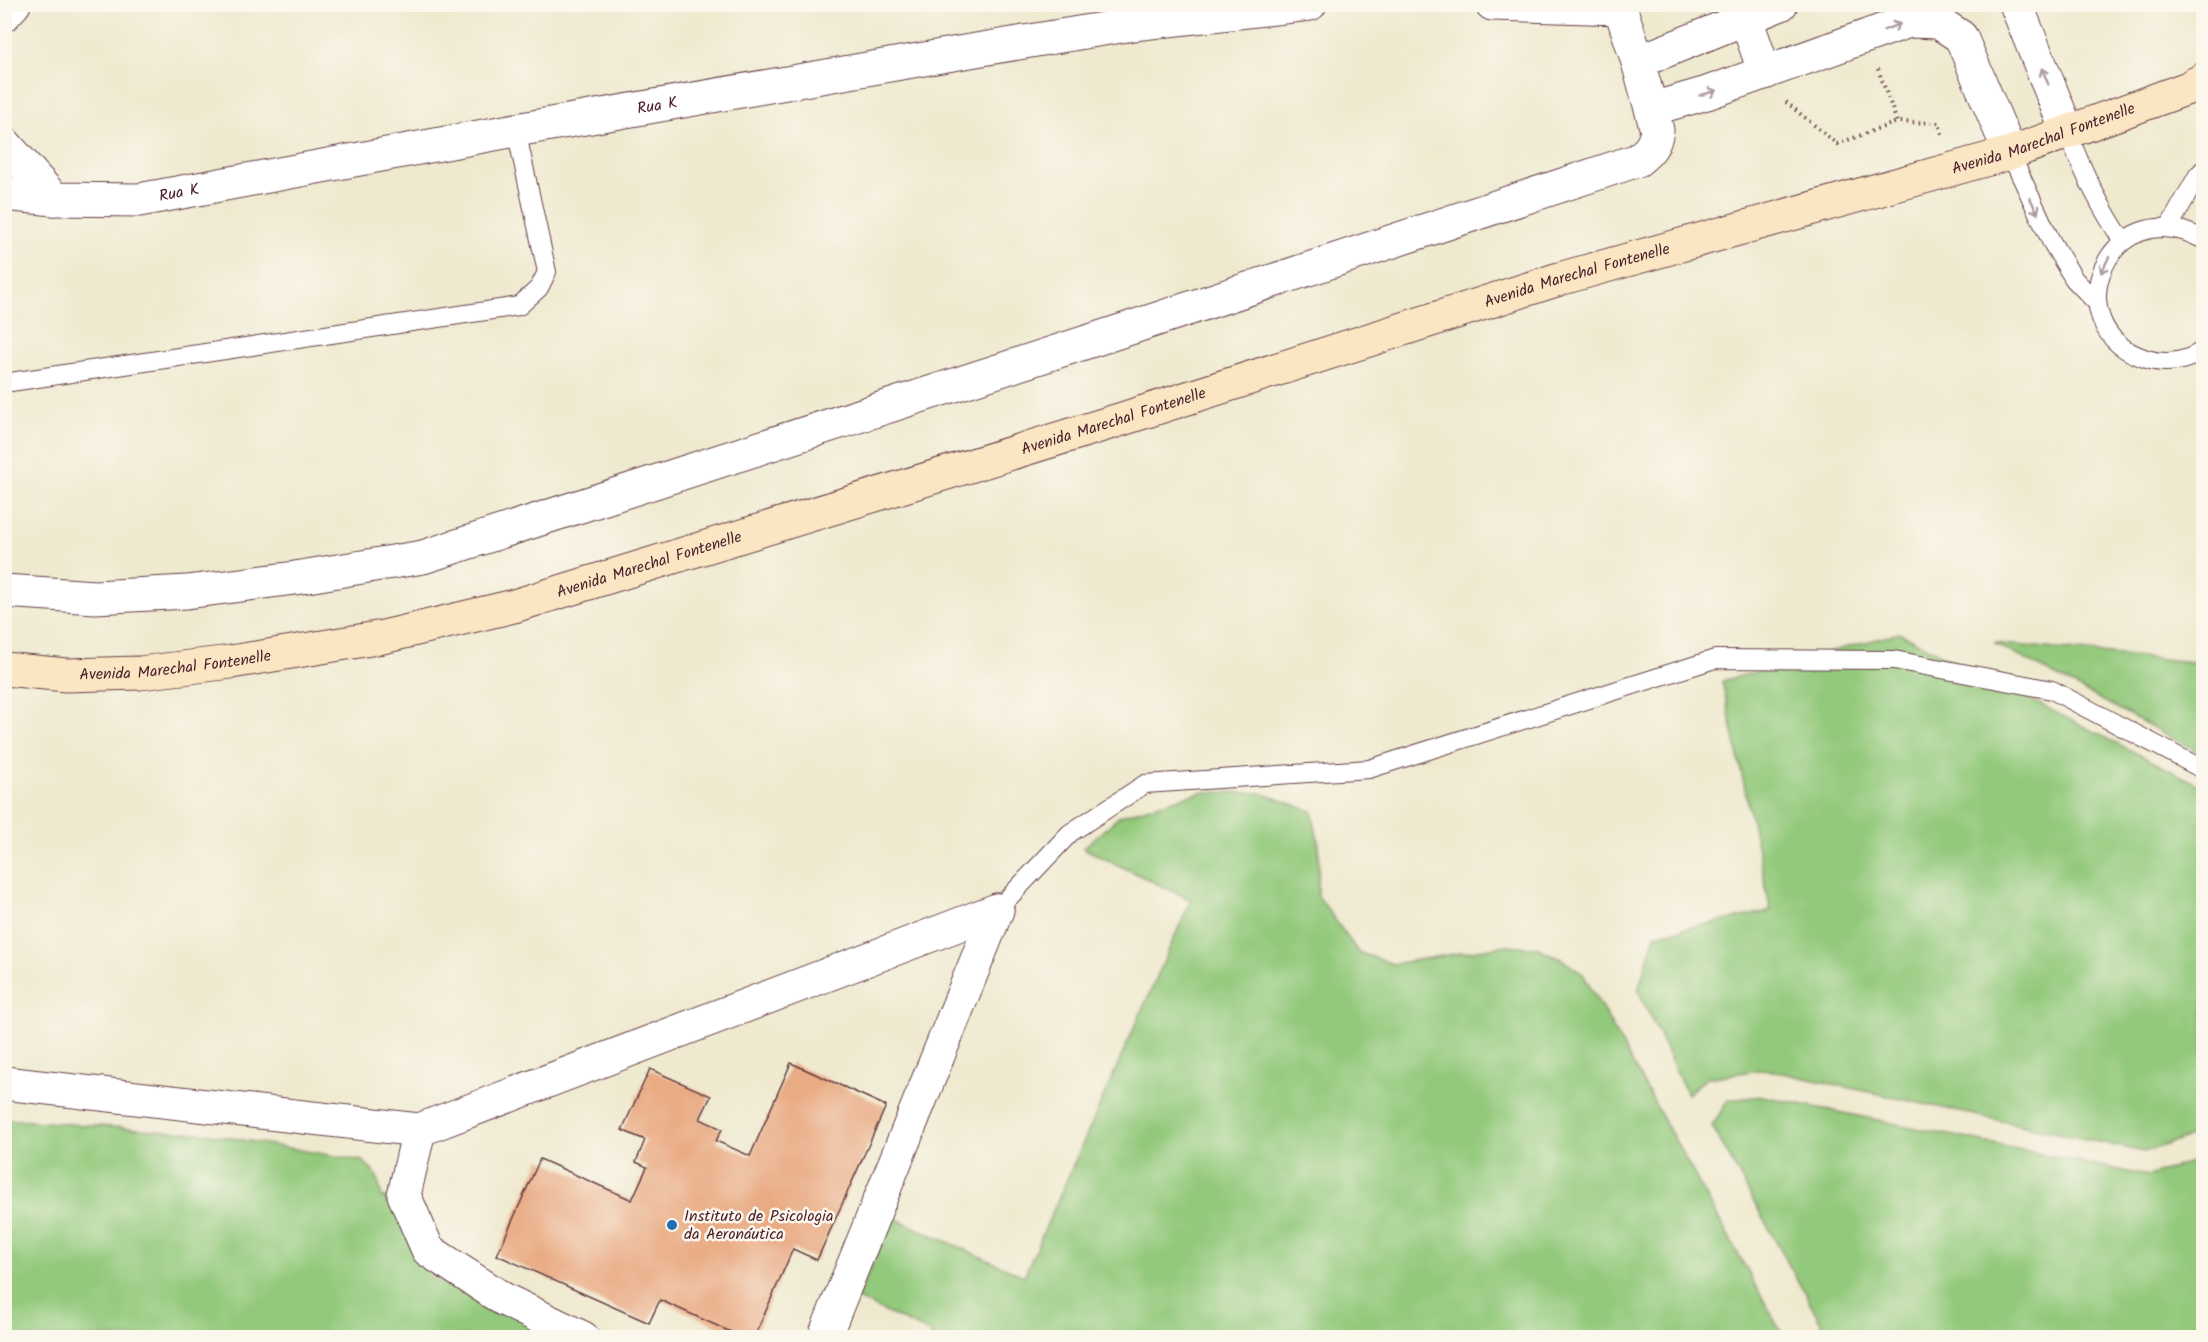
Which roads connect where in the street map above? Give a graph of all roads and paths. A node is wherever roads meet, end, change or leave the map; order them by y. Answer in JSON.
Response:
{"nodes":[{"id":1,"x":14,"y":4,"type":"edge"},
{"id":2,"x":1310,"y":4,"type":"edge"},
{"id":3,"x":1492,"y":4,"type":"edge"},
{"id":4,"x":1781,"y":4,"type":"edge"},
{"id":5,"x":2016,"y":4,"type":"edge"},
{"id":6,"x":1620,"y":6,"type":"edge"},
{"id":7,"x":1941,"y":13,"type":"edge"},
{"id":8,"x":4,"y":15,"type":"edge"},
{"id":9,"x":1746,"y":19,"type":"junction"},
{"id":10,"x":1638,"y":62,"type":"junction"},
{"id":11,"x":1886,"y":62,"type":"dead end"},
{"id":12,"x":1765,"y":73,"type":"junction"},
{"id":13,"x":2204,"y":80,"type":"edge"},
{"id":14,"x":1795,"y":97,"type":"dead end"},
{"id":15,"x":1654,"y":119,"type":"junction"},
{"id":16,"x":1897,"y":122,"type":"junction"},
{"id":17,"x":516,"y":130,"type":"junction"},
{"id":18,"x":2067,"y":130,"type":"junction"},
{"id":19,"x":4,"y":143,"type":"edge"},
{"id":20,"x":2010,"y":153,"type":"junction"},
{"id":21,"x":1958,"y":167,"type":"junction"},
{"id":22,"x":2204,"y":169,"type":"edge"},
{"id":23,"x":4,"y":194,"type":"edge"},
{"id":24,"x":54,"y":199,"type":"junction"},
{"id":25,"x":2169,"y":227,"type":"junction"},
{"id":26,"x":2204,"y":240,"type":"edge"},
{"id":27,"x":2123,"y":241,"type":"junction"},
{"id":28,"x":2097,"y":303,"type":"junction"},
{"id":29,"x":2204,"y":349,"type":"edge"},
{"id":30,"x":4,"y":383,"type":"edge"},
{"id":31,"x":4,"y":591,"type":"edge"},
{"id":32,"x":4,"y":669,"type":"edge"},
{"id":33,"x":2204,"y":770,"type":"edge"},
{"id":34,"x":997,"y":910,"type":"junction"},
{"id":35,"x":4,"y":1083,"type":"edge"},
{"id":36,"x":419,"y":1130,"type":"junction"},
{"id":37,"x":583,"y":1338,"type":"edge"},
{"id":38,"x":824,"y":1338,"type":"edge"}],
"edges":[{"from":1,"to":8,"type":"street"},
{"from":2,"to":17,"type":"street","name":"Rua K"},
{"from":3,"to":6,"type":"street"},
{"from":4,"to":9,"type":"street"},
{"from":18,"to":5,"type":"street","one_way":true},
{"from":6,"to":10,"type":"street"},
{"from":12,"to":7,"type":"street","one_way":true},
{"from":7,"to":20,"type":"street"},
{"from":9,"to":10,"type":"street"},
{"from":9,"to":12,"type":"street"},
{"from":10,"to":15,"type":"street"},
{"from":11,"to":16,"type":"path"},
{"from":15,"to":12,"type":"street","one_way":true},
{"from":13,"to":18,"type":"main road","name":"Avenida Marechal Fontenelle"},
{"from":14,"to":16,"type":"path"},
{"from":15,"to":31,"type":"street"},
{"from":16,"to":21,"type":"path"},
{"from":17,"to":24,"type":"street","name":"Rua K"},
{"from":17,"to":30,"type":"lane"},
{"from":18,"to":20,"type":"main road","name":"Avenida Marechal Fontenelle"},
{"from":18,"to":27,"type":"lane"},
{"from":19,"to":24,"type":"street"},
{"from":20,"to":21,"type":"main road","name":"Avenida Marechal Fontenelle"},
{"from":20,"to":28,"type":"lane","one_way":true},
{"from":21,"to":32,"type":"main road","name":"Avenida Marechal Fontenelle"},
{"from":22,"to":25,"type":"lane"},
{"from":23,"to":24,"type":"street","name":"Rua K"},
{"from":25,"to":26,"type":"lane"},
{"from":25,"to":27,"type":"lane"},
{"from":27,"to":28,"type":"lane","one_way":true},
{"from":28,"to":29,"type":"lane"},
{"from":33,"to":34,"type":"lane"},
{"from":34,"to":36,"type":"street"},
{"from":34,"to":38,"type":"street"},
{"from":35,"to":36,"type":"street"},
{"from":36,"to":37,"type":"street"}]}
